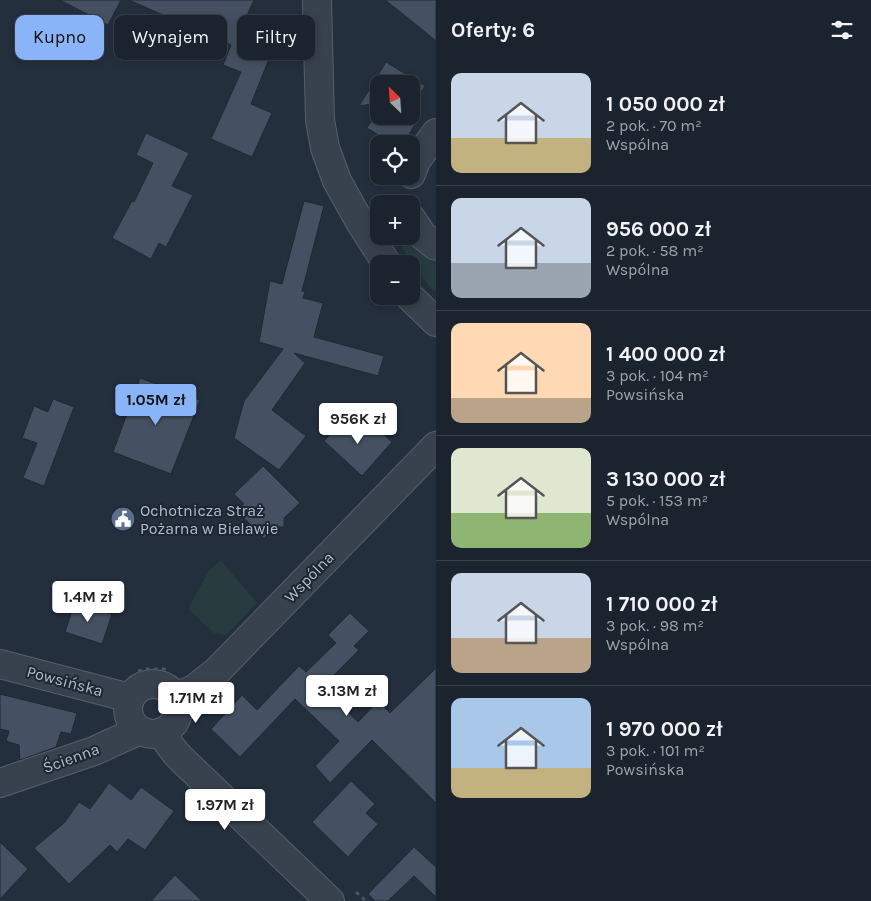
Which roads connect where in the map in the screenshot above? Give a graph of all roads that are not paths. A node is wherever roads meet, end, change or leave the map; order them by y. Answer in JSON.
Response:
{"nodes":[{"id":1,"x":317,"y":0,"type":"edge"},
{"id":2,"x":436,"y":133,"type":"edge"},
{"id":3,"x":420,"y":155,"type":"edge"},
{"id":4,"x":420,"y":231,"type":"edge"},
{"id":5,"x":436,"y":246,"type":"edge"},
{"id":6,"x":381,"y":255,"type":"edge"},
{"id":7,"x":418,"y":305,"type":"edge"},
{"id":8,"x":436,"y":322,"type":"edge"},
{"id":9,"x":436,"y":446,"type":"edge"},
{"id":10,"x":0,"y":664,"type":"edge"},
{"id":11,"x":175,"y":697,"type":"junction"},
{"id":12,"x":130,"y":698,"type":"junction"},
{"id":13,"x":151,"y":731,"type":"junction"},
{"id":14,"x":0,"y":783,"type":"edge"},
{"id":15,"x":330,"y":901,"type":"edge"}],
"edges":[{"from":1,"to":6,"type":"street"},
{"from":2,"to":3,"type":"street"},
{"from":4,"to":5,"type":"street"},
{"from":7,"to":8,"type":"street"},
{"from":9,"to":11,"type":"street","name":"Wspólna"},
{"from":10,"to":12,"type":"street","name":"Powsińska"},
{"from":11,"to":12,"type":"street"},
{"from":11,"to":13,"type":"street"},
{"from":12,"to":13,"type":"street"},
{"from":13,"to":14,"type":"street","name":"Ścienna"},
{"from":13,"to":15,"type":"street"}]}
